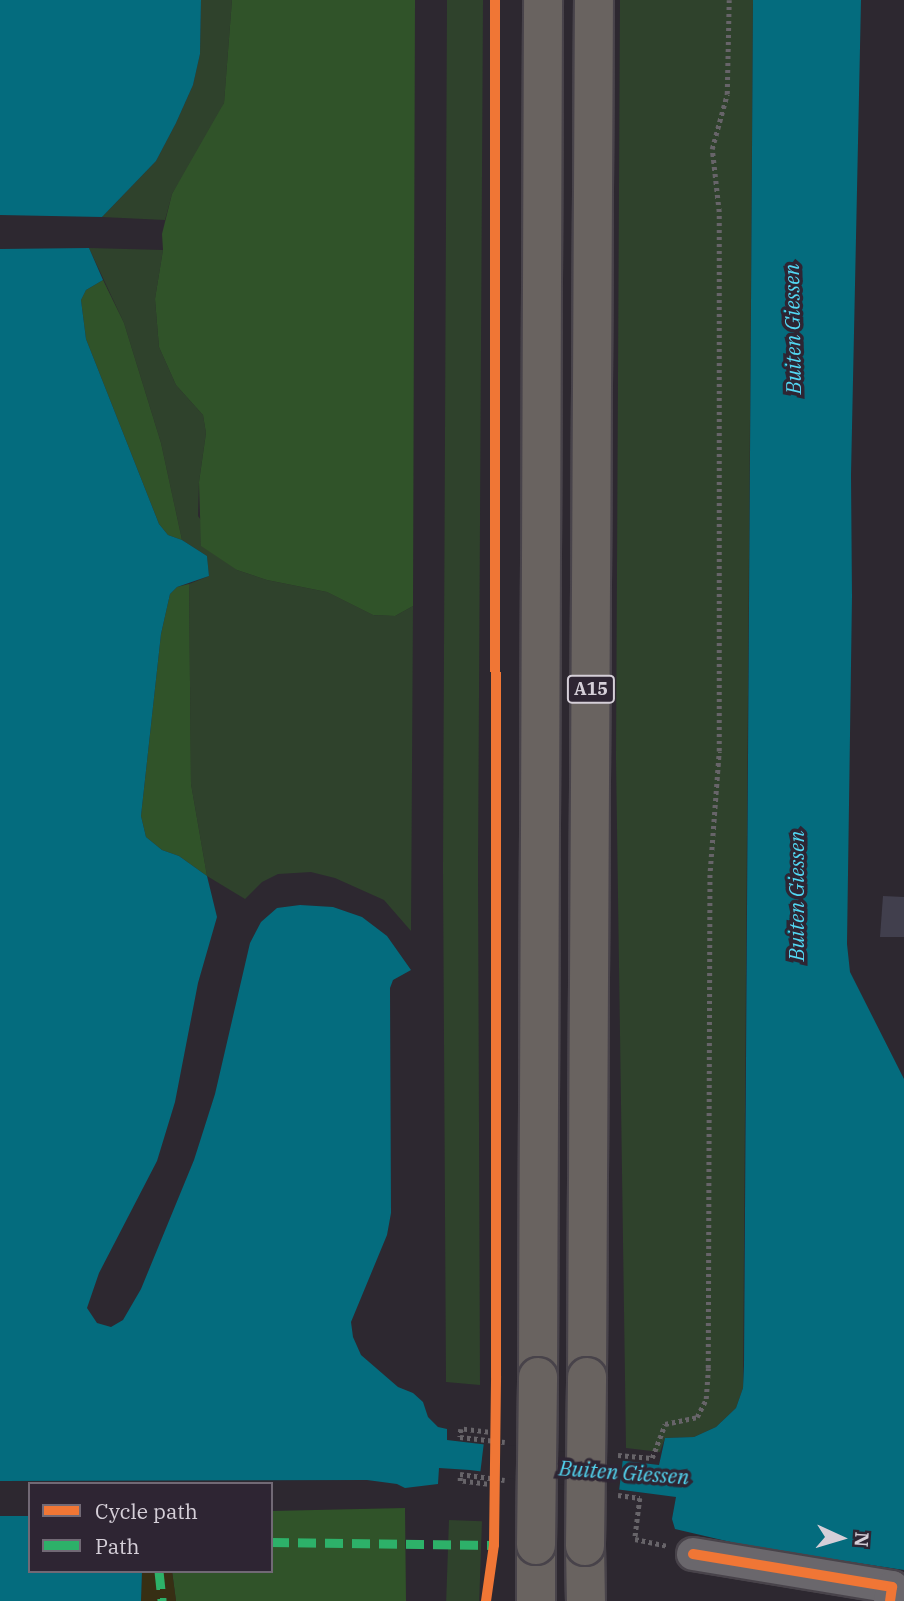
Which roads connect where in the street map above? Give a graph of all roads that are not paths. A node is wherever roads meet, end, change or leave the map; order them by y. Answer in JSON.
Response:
{"nodes":[{"id":1,"x":543,"y":0,"type":"edge"},
{"id":2,"x":594,"y":0,"type":"edge"},
{"id":3,"x":693,"y":1554,"type":"dead end"},
{"id":4,"x":536,"y":1601,"type":"edge"},
{"id":5,"x":586,"y":1601,"type":"edge"},
{"id":6,"x":890,"y":1601,"type":"edge"}],
"edges":[{"from":1,"to":4,"type":"highway","number":"A15","bridge":true},
{"from":2,"to":5,"type":"highway","number":"A15","bridge":true},
{"from":3,"to":6,"type":"street"}]}
